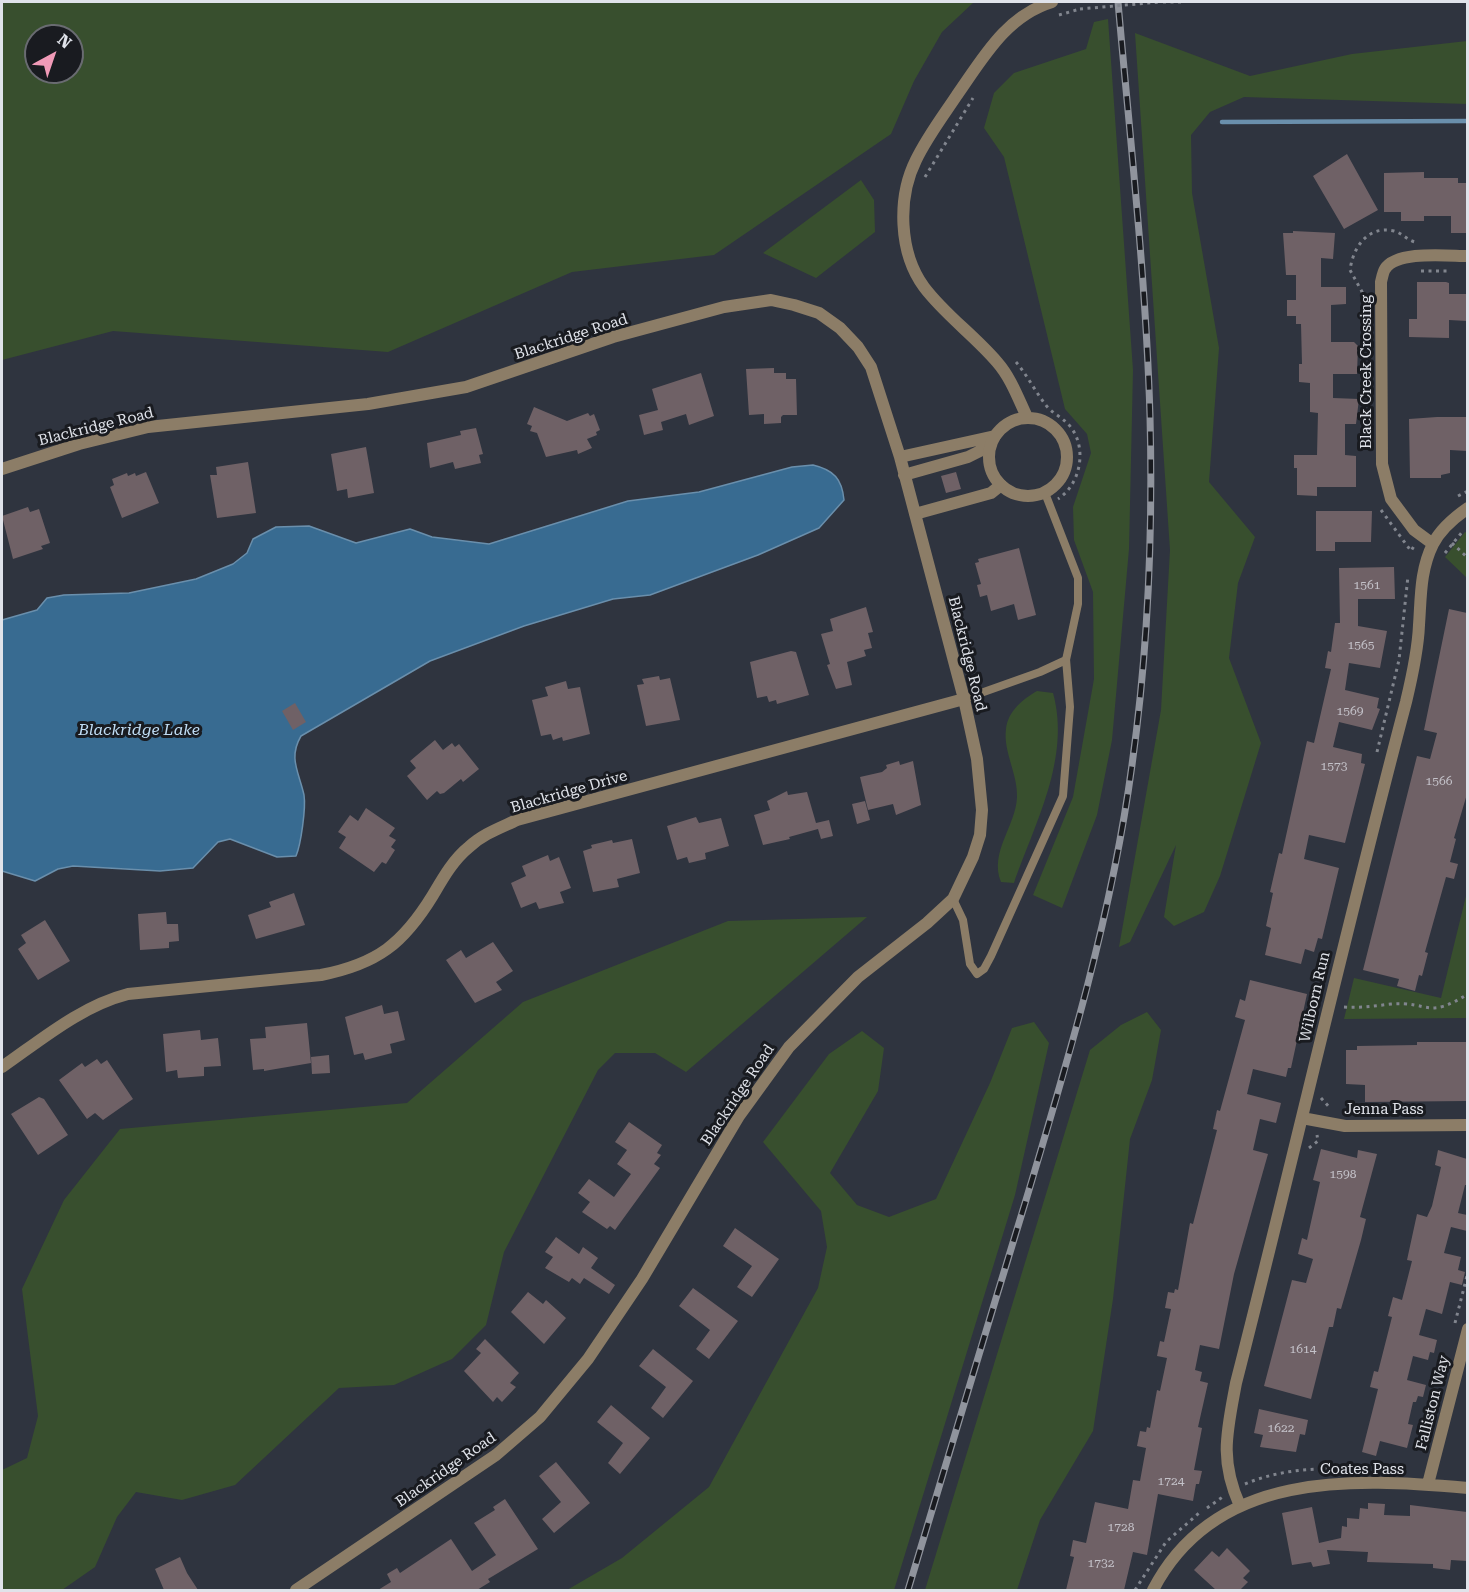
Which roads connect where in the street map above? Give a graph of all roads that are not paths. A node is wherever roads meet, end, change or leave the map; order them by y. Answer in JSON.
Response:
{"nodes":[{"id":1,"x":1044,"y":3,"type":"edge"},
{"id":2,"x":1467,"y":256,"type":"edge"},
{"id":3,"x":1027,"y":417,"type":"junction"},
{"id":4,"x":992,"y":441,"type":"junction"},
{"id":5,"x":900,"y":457,"type":"junction"},
{"id":6,"x":2,"y":469,"type":"edge"},
{"id":7,"x":904,"y":475,"type":"junction"},
{"id":8,"x":1001,"y":485,"type":"junction"},
{"id":9,"x":1047,"y":499,"type":"junction"},
{"id":10,"x":1467,"y":508,"type":"edge"},
{"id":11,"x":915,"y":514,"type":"junction"},
{"id":12,"x":1433,"y":543,"type":"junction"},
{"id":13,"x":1066,"y":659,"type":"junction"},
{"id":14,"x":964,"y":699,"type":"junction"},
{"id":15,"x":953,"y":899,"type":"junction"},
{"id":16,"x":2,"y":1066,"type":"edge"},
{"id":17,"x":1302,"y":1118,"type":"junction"},
{"id":18,"x":1467,"y":1125,"type":"edge"},
{"id":19,"x":1467,"y":1329,"type":"edge"},
{"id":20,"x":1428,"y":1484,"type":"junction"},
{"id":21,"x":1467,"y":1488,"type":"edge"},
{"id":22,"x":1240,"y":1506,"type":"junction"},
{"id":23,"x":296,"y":1590,"type":"edge"},
{"id":24,"x":1153,"y":1590,"type":"edge"}],
"edges":[{"from":1,"to":3,"type":"street"},
{"from":2,"to":12,"type":"street","name":"Black Creek Crossing"},
{"from":3,"to":4,"type":"street"},
{"from":3,"to":9,"type":"street"},
{"from":4,"to":5,"type":"street"},
{"from":4,"to":7,"type":"street"},
{"from":4,"to":8,"type":"street"},
{"from":5,"to":6,"type":"street","name":"Blackridge Road"},
{"from":5,"to":7,"type":"street","name":"Blackridge Road"},
{"from":7,"to":11,"type":"street","name":"Blackridge Road"},
{"from":8,"to":9,"type":"street"},
{"from":8,"to":11,"type":"street"},
{"from":9,"to":13,"type":"lane"},
{"from":10,"to":12,"type":"street","name":"Wilborn Run"},
{"from":11,"to":14,"type":"street","name":"Blackridge Road"},
{"from":12,"to":17,"type":"street","name":"Wilborn Run"},
{"from":13,"to":14,"type":"lane"},
{"from":13,"to":15,"type":"lane"},
{"from":14,"to":15,"type":"street","name":"Blackridge Road"},
{"from":14,"to":16,"type":"street","name":"Blackridge Drive"},
{"from":15,"to":23,"type":"street","name":"Blackridge Road"},
{"from":17,"to":18,"type":"street","name":"Jenna Pass"},
{"from":17,"to":22,"type":"street","name":"Wilborn Run"},
{"from":19,"to":20,"type":"street","name":"Falliston Way"},
{"from":20,"to":21,"type":"street","name":"Coates Pass"},
{"from":20,"to":22,"type":"street","name":"Coates Pass"},
{"from":22,"to":24,"type":"street","name":"Coates Pass"}]}
